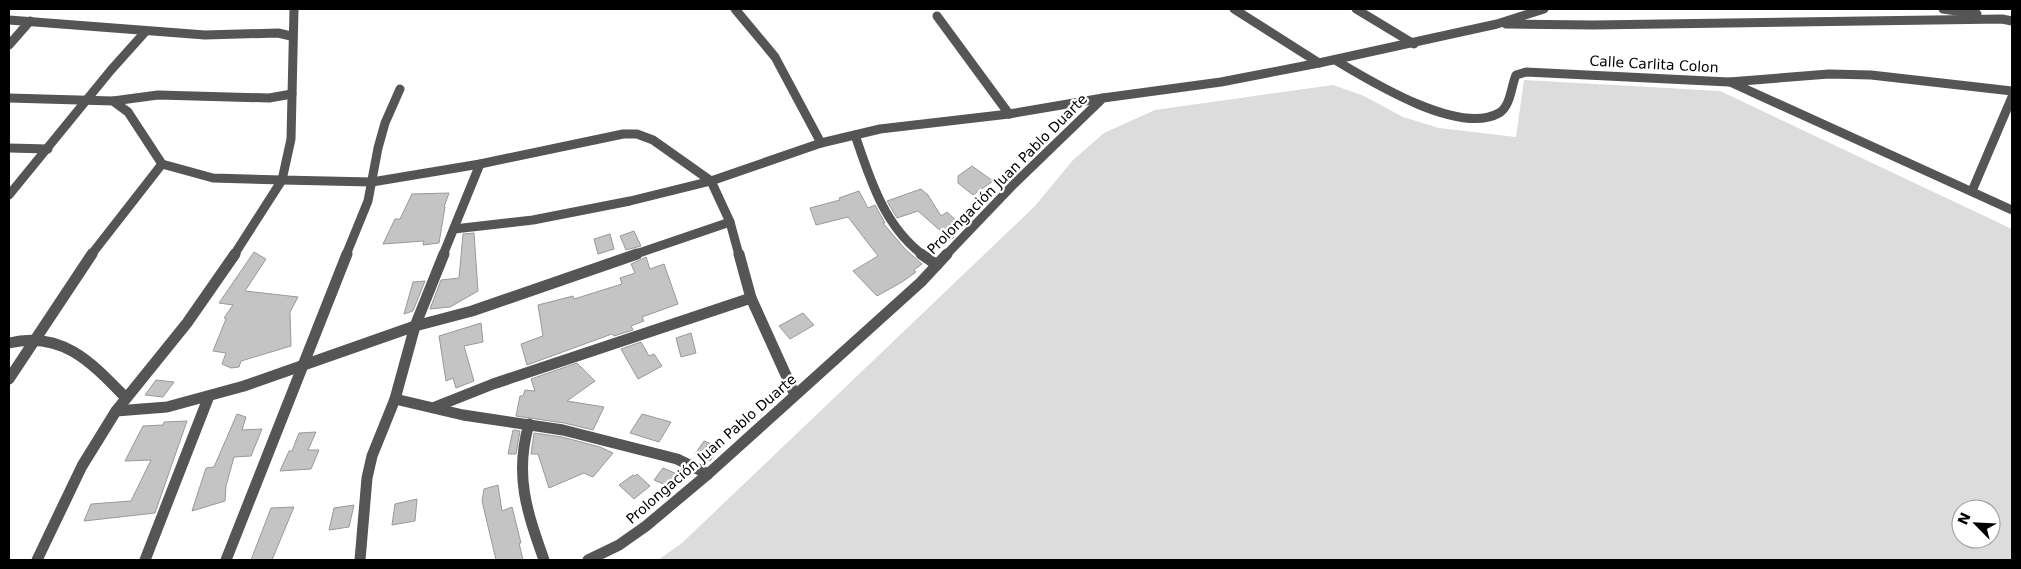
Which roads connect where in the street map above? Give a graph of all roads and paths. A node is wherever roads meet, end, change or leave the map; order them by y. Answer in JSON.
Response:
{"nodes":[{"id":1,"x":294,"y":9,"type":"edge"},
{"id":2,"x":735,"y":9,"type":"edge"},
{"id":3,"x":1234,"y":9,"type":"edge"},
{"id":4,"x":1356,"y":9,"type":"edge"},
{"id":5,"x":1544,"y":9,"type":"edge"},
{"id":6,"x":1943,"y":9,"type":"edge"},
{"id":7,"x":937,"y":16,"type":"dead end"},
{"id":8,"x":2002,"y":19,"type":"junction"},
{"id":9,"x":9,"y":20,"type":"edge"},
{"id":10,"x":293,"y":20,"type":"junction"},
{"id":11,"x":30,"y":21,"type":"junction"},
{"id":12,"x":2012,"y":21,"type":"edge"},
{"id":13,"x":1497,"y":24,"type":"junction"},
{"id":14,"x":146,"y":31,"type":"junction"},
{"id":15,"x":278,"y":33,"type":"junction"},
{"id":16,"x":291,"y":36,"type":"junction"},
{"id":17,"x":1414,"y":44,"type":"junction"},
{"id":18,"x":9,"y":45,"type":"edge"},
{"id":19,"x":1335,"y":60,"type":"junction"},
{"id":20,"x":1319,"y":63,"type":"junction"},
{"id":21,"x":1730,"y":82,"type":"junction"},
{"id":22,"x":400,"y":89,"type":"dead end"},
{"id":23,"x":2012,"y":91,"type":"edge"},
{"id":24,"x":292,"y":94,"type":"junction"},
{"id":25,"x":2012,"y":97,"type":"edge"},
{"id":26,"x":9,"y":98,"type":"edge"},
{"id":27,"x":1103,"y":98,"type":"junction"},
{"id":28,"x":88,"y":99,"type":"junction"},
{"id":29,"x":113,"y":101,"type":"junction"},
{"id":30,"x":1009,"y":114,"type":"junction"},
{"id":31,"x":856,"y":134,"type":"junction"},
{"id":32,"x":821,"y":143,"type":"junction"},
{"id":33,"x":9,"y":148,"type":"edge"},
{"id":34,"x":48,"y":149,"type":"junction"},
{"id":35,"x":162,"y":164,"type":"junction"},
{"id":36,"x":480,"y":164,"type":"junction"},
{"id":37,"x":282,"y":180,"type":"junction"},
{"id":38,"x":711,"y":181,"type":"junction"},
{"id":39,"x":372,"y":182,"type":"junction"},
{"id":40,"x":1972,"y":191,"type":"junction"},
{"id":41,"x":9,"y":196,"type":"edge"},
{"id":42,"x":2012,"y":210,"type":"edge"},
{"id":43,"x":730,"y":222,"type":"junction"},
{"id":44,"x":454,"y":229,"type":"junction"},
{"id":45,"x":937,"y":265,"type":"junction"},
{"id":46,"x":752,"y":298,"type":"junction"},
{"id":47,"x":415,"y":326,"type":"junction"},
{"id":48,"x":34,"y":339,"type":"junction"},
{"id":49,"x":9,"y":342,"type":"edge"},
{"id":50,"x":304,"y":365,"type":"junction"},
{"id":51,"x":9,"y":379,"type":"edge"},
{"id":52,"x":795,"y":395,"type":"junction"},
{"id":53,"x":209,"y":396,"type":"junction"},
{"id":54,"x":126,"y":398,"type":"junction"},
{"id":55,"x":395,"y":399,"type":"junction"},
{"id":56,"x":435,"y":406,"type":"junction"},
{"id":57,"x":116,"y":411,"type":"junction"},
{"id":58,"x":529,"y":424,"type":"junction"},
{"id":59,"x":708,"y":474,"type":"junction"},
{"id":60,"x":37,"y":560,"type":"edge"},
{"id":61,"x":145,"y":560,"type":"edge"},
{"id":62,"x":226,"y":560,"type":"edge"},
{"id":63,"x":360,"y":560,"type":"edge"},
{"id":64,"x":544,"y":560,"type":"edge"},
{"id":65,"x":588,"y":560,"type":"edge"}],
"edges":[{"from":1,"to":10,"type":"street"},
{"from":2,"to":32,"type":"street"},
{"from":3,"to":20,"type":"street"},
{"from":4,"to":17,"type":"street"},
{"from":5,"to":13,"type":"street","name":"Prolongación Juan Pablo Duarte"},
{"from":6,"to":8,"type":"street"},
{"from":7,"to":30,"type":"street"},
{"from":8,"to":12,"type":"street"},
{"from":8,"to":13,"type":"street"},
{"from":9,"to":11,"type":"street"},
{"from":10,"to":15,"type":"street"},
{"from":10,"to":16,"type":"street"},
{"from":11,"to":14,"type":"street"},
{"from":11,"to":18,"type":"street"},
{"from":13,"to":17,"type":"street","name":"Prolongación Juan Pablo Duarte"},
{"from":14,"to":15,"type":"street"},
{"from":14,"to":28,"type":"street"},
{"from":15,"to":16,"type":"street"},
{"from":16,"to":24,"type":"street"},
{"from":17,"to":19,"type":"street","name":"Prolongación Juan Pablo Duarte"},
{"from":19,"to":20,"type":"street","name":"Prolongación Juan Pablo Duarte"},
{"from":19,"to":21,"type":"street","name":"Calle Carlita Colon"},
{"from":20,"to":27,"type":"street","name":"Prolongación Juan Pablo Duarte"},
{"from":21,"to":23,"type":"street","name":"Calle Carlita Colon"},
{"from":21,"to":40,"type":"street"},
{"from":22,"to":39,"type":"street"},
{"from":24,"to":29,"type":"street"},
{"from":24,"to":37,"type":"street"},
{"from":25,"to":40,"type":"street"},
{"from":26,"to":28,"type":"street"},
{"from":27,"to":30,"type":"street"},
{"from":27,"to":45,"type":"street","name":"Prolongación Juan Pablo Duarte"},
{"from":28,"to":29,"type":"street"},
{"from":28,"to":34,"type":"street"},
{"from":29,"to":35,"type":"street"},
{"from":30,"to":31,"type":"street"},
{"from":31,"to":32,"type":"street"},
{"from":31,"to":45,"type":"street"},
{"from":32,"to":38,"type":"street"},
{"from":33,"to":34,"type":"street"},
{"from":34,"to":41,"type":"street"},
{"from":35,"to":37,"type":"street"},
{"from":35,"to":48,"type":"street"},
{"from":36,"to":38,"type":"street"},
{"from":36,"to":39,"type":"street"},
{"from":36,"to":44,"type":"street"},
{"from":37,"to":39,"type":"street"},
{"from":37,"to":54,"type":"street"},
{"from":38,"to":43,"type":"street"},
{"from":38,"to":44,"type":"street"},
{"from":39,"to":50,"type":"street"},
{"from":40,"to":42,"type":"street"},
{"from":43,"to":46,"type":"street"},
{"from":43,"to":47,"type":"street"},
{"from":44,"to":47,"type":"street"},
{"from":45,"to":52,"type":"street","name":"Prolongación Juan Pablo Duarte"},
{"from":46,"to":52,"type":"street"},
{"from":46,"to":56,"type":"street"},
{"from":47,"to":50,"type":"street"},
{"from":47,"to":55,"type":"street"},
{"from":48,"to":49,"type":"street"},
{"from":48,"to":51,"type":"street"},
{"from":48,"to":54,"type":"street"},
{"from":50,"to":53,"type":"street"},
{"from":50,"to":62,"type":"street"},
{"from":52,"to":59,"type":"street","name":"Prolongación Juan Pablo Duarte"},
{"from":53,"to":57,"type":"street"},
{"from":53,"to":61,"type":"street"},
{"from":54,"to":57,"type":"street"},
{"from":55,"to":56,"type":"street"},
{"from":55,"to":63,"type":"street"},
{"from":56,"to":58,"type":"street"},
{"from":57,"to":60,"type":"street"},
{"from":58,"to":59,"type":"street"},
{"from":58,"to":64,"type":"street"},
{"from":59,"to":65,"type":"street","name":"Prolongación Juan Pablo Duarte"}]}
